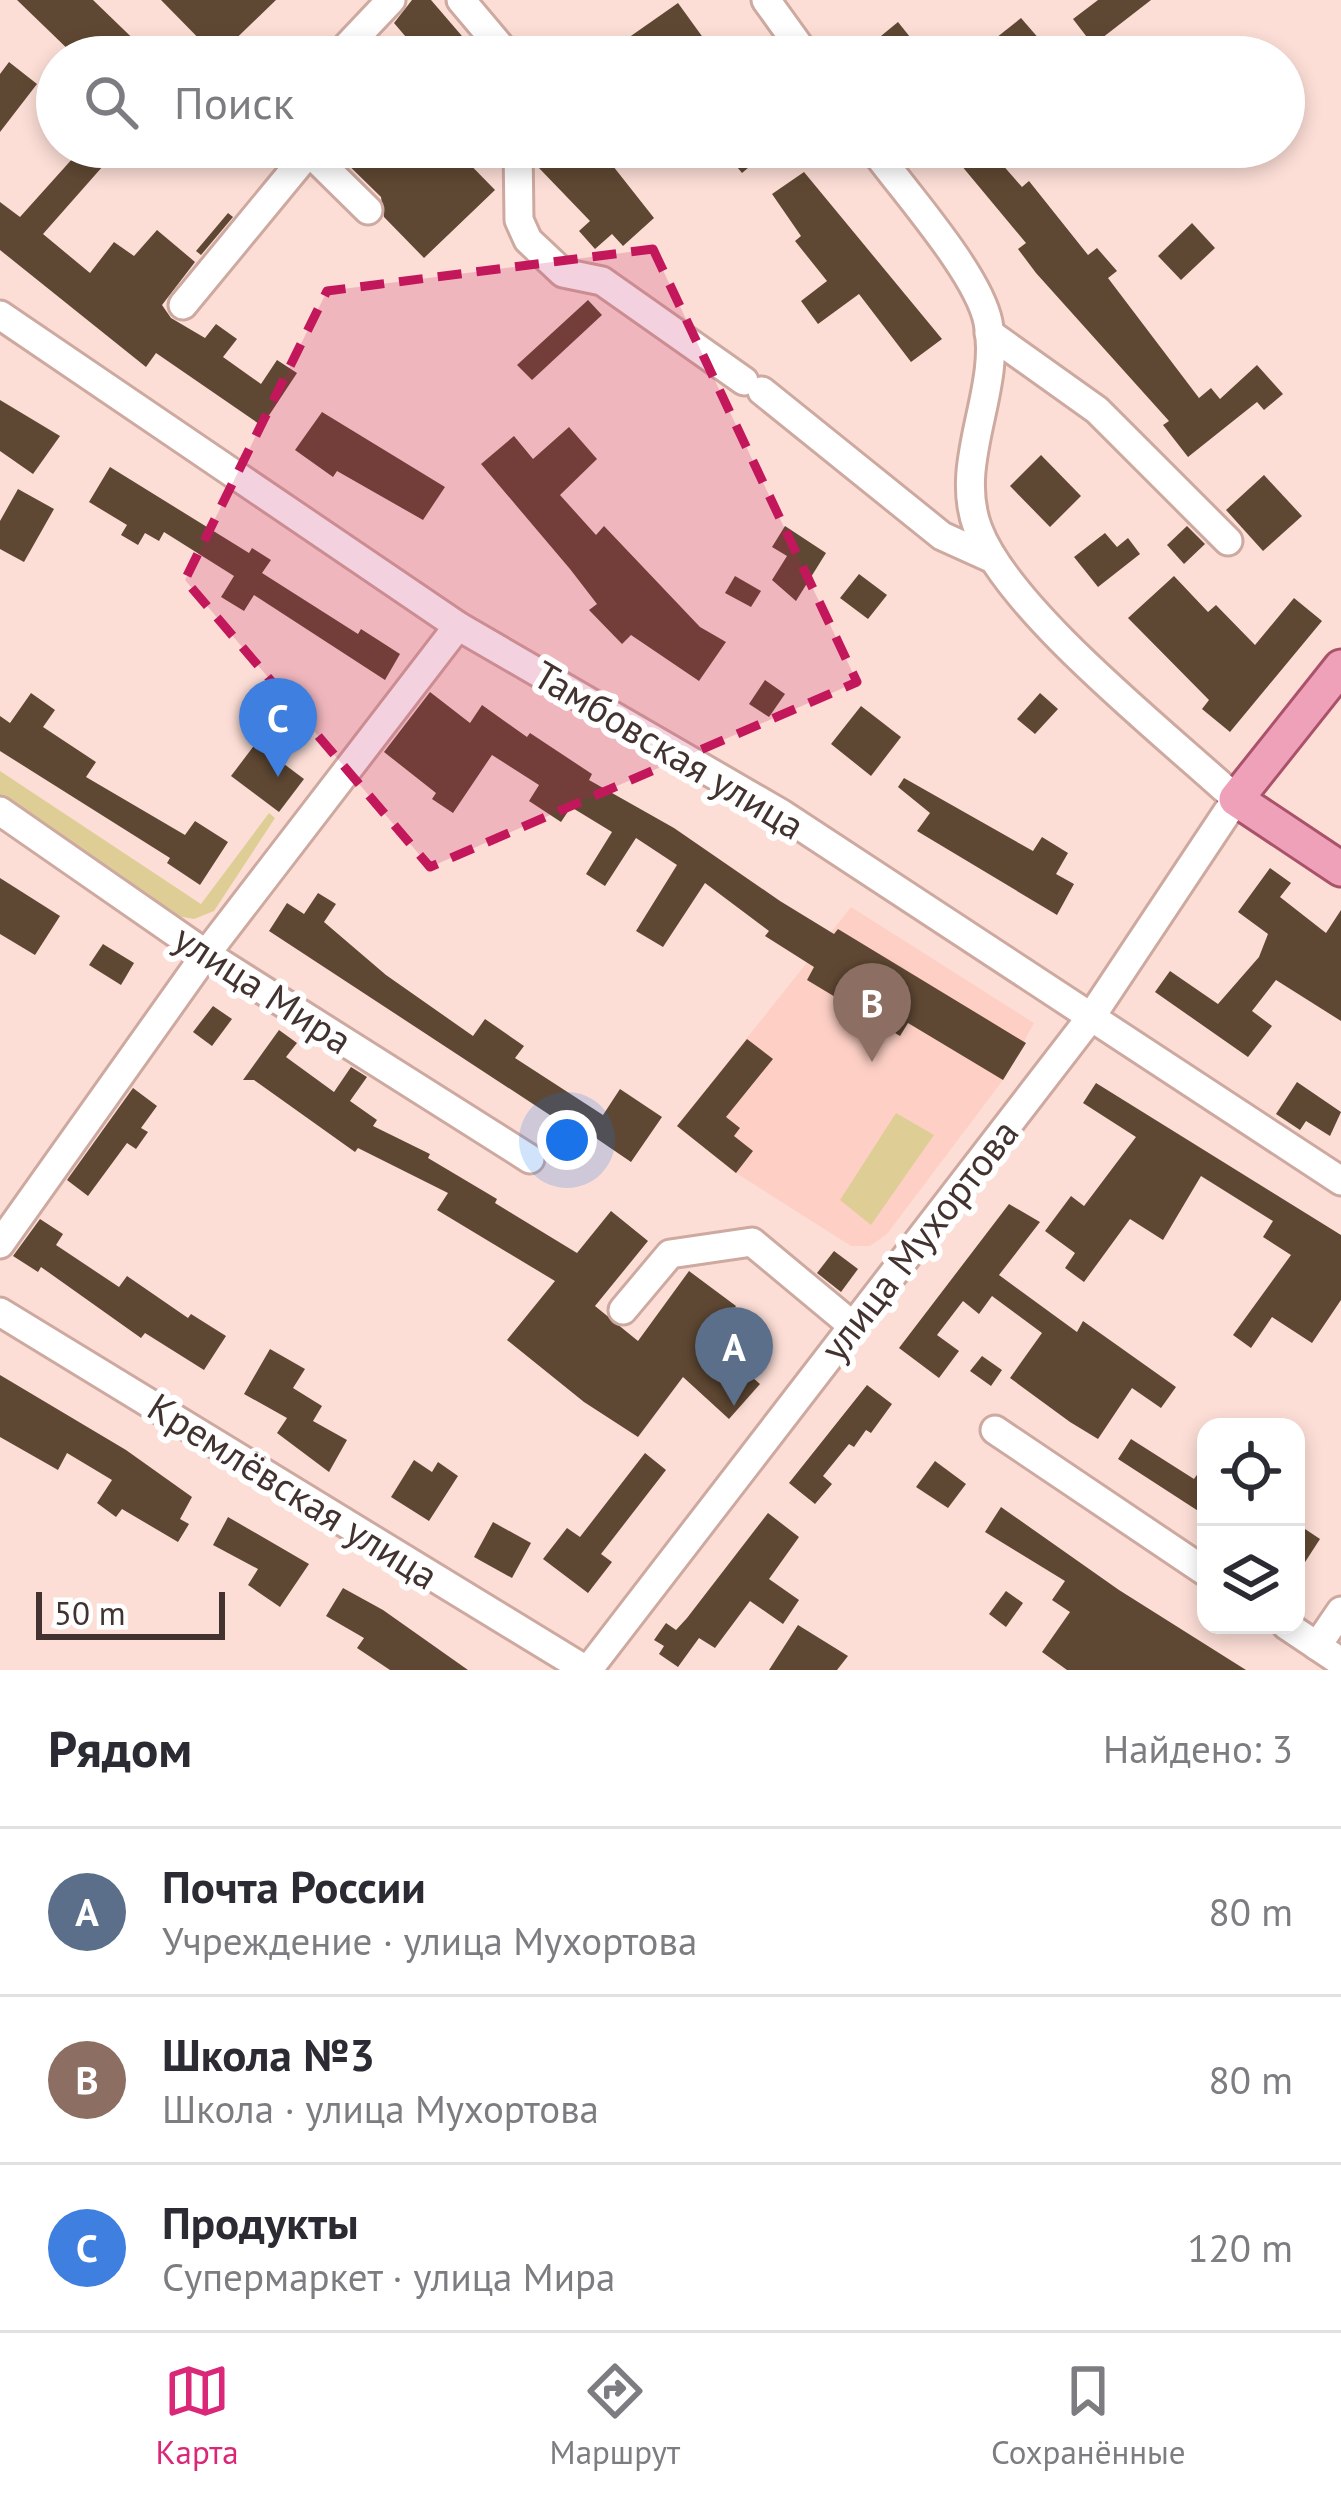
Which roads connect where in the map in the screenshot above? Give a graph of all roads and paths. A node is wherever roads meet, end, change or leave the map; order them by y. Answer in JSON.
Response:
{"nodes":[{"id":1,"x":391,"y":0,"type":"edge"},
{"id":2,"x":461,"y":0,"type":"edge"},
{"id":3,"x":766,"y":0,"type":"edge"},
{"id":4,"x":357,"y":36,"type":"edge"},
{"id":5,"x":491,"y":36,"type":"edge"},
{"id":6,"x":792,"y":36,"type":"edge"},
{"id":7,"x":292,"y":168,"type":"edge"},
{"id":8,"x":325,"y":168,"type":"edge"},
{"id":9,"x":518,"y":168,"type":"edge"},
{"id":10,"x":887,"y":168,"type":"edge"},
{"id":11,"x":368,"y":210,"type":"dead end"},
{"id":12,"x":183,"y":305,"type":"dead end"},
{"id":13,"x":0,"y":315,"type":"edge"},
{"id":14,"x":989,"y":333,"type":"junction"},
{"id":15,"x":1228,"y":541,"type":"dead end"},
{"id":16,"x":993,"y":559,"type":"junction"},
{"id":17,"x":458,"y":626,"type":"junction"},
{"id":18,"x":1341,"y":667,"type":"edge"},
{"id":19,"x":1236,"y":799,"type":"junction"},
{"id":20,"x":0,"y":811,"type":"edge"},
{"id":21,"x":1341,"y":868,"type":"edge"},
{"id":22,"x":206,"y":954,"type":"junction"},
{"id":23,"x":1091,"y":1018,"type":"junction"},
{"id":24,"x":530,"y":1159,"type":"dead end"},
{"id":25,"x":1341,"y":1181,"type":"edge"},
{"id":26,"x":0,"y":1244,"type":"edge"},
{"id":27,"x":623,"y":1310,"type":"dead end"},
{"id":28,"x":0,"y":1312,"type":"edge"},
{"id":29,"x":853,"y":1326,"type":"junction"},
{"id":30,"x":995,"y":1430,"type":"dead end"},
{"id":31,"x":1197,"y":1565,"type":"edge"},
{"id":32,"x":1341,"y":1611,"type":"edge"},
{"id":33,"x":1299,"y":1634,"type":"edge"},
{"id":34,"x":1317,"y":1646,"type":"junction"},
{"id":35,"x":1341,"y":1662,"type":"edge"},
{"id":36,"x":587,"y":1670,"type":"edge"}],
"edges":[{"from":1,"to":4,"type":"street"},
{"from":2,"to":5,"type":"street"},
{"from":3,"to":6,"type":"street"},
{"from":7,"to":12,"type":"street"},
{"from":8,"to":11,"type":"street"},
{"from":9,"to":16,"type":"street"},
{"from":10,"to":14,"type":"street"},
{"from":13,"to":17,"type":"street","name":"Тамбовская улица"},
{"from":14,"to":15,"type":"street"},
{"from":14,"to":16,"type":"street"},
{"from":16,"to":19,"type":"street"},
{"from":17,"to":22,"type":"street"},
{"from":17,"to":23,"type":"street","name":"Тамбовская улица"},
{"from":18,"to":19,"type":"main road"},
{"from":19,"to":21,"type":"main road"},
{"from":19,"to":23,"type":"street","name":"улица Мухортова"},
{"from":20,"to":22,"type":"street","name":"улица Мира"},
{"from":22,"to":24,"type":"street","name":"улица Мира"},
{"from":22,"to":26,"type":"street"},
{"from":23,"to":25,"type":"street","name":"Тамбовская улица"},
{"from":23,"to":29,"type":"street","name":"улица Мухортова"},
{"from":27,"to":29,"type":"street"},
{"from":28,"to":36,"type":"street","name":"Кремлёвская улица"},
{"from":29,"to":36,"type":"street","name":"улица Мухортова"},
{"from":30,"to":31,"type":"street"},
{"from":32,"to":34,"type":"street"},
{"from":33,"to":34,"type":"street"},
{"from":34,"to":35,"type":"street"}]}
